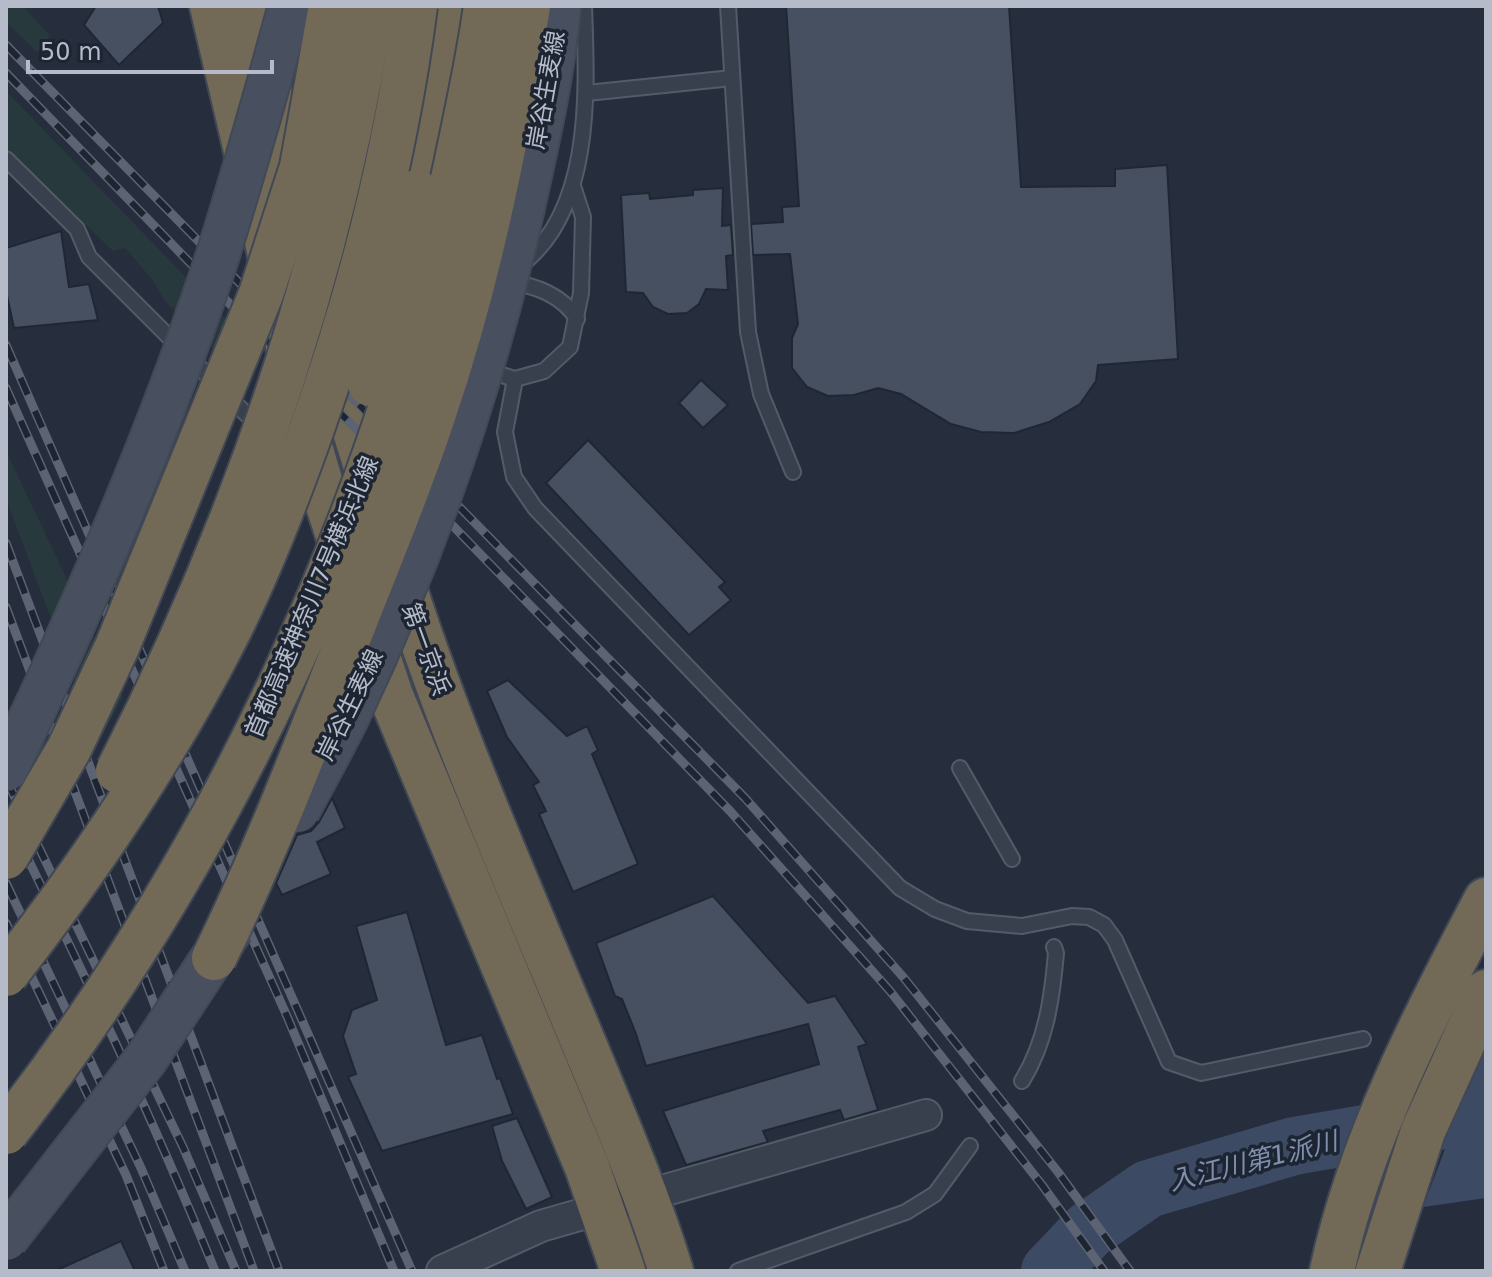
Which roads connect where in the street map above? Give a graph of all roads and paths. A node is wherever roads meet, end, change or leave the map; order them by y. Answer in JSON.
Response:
{"nodes":[{"id":1,"x":212,"y":6,"type":"edge"},
{"id":2,"x":248,"y":6,"type":"edge"},
{"id":3,"x":290,"y":6,"type":"edge"},
{"id":4,"x":331,"y":6,"type":"edge"},
{"id":5,"x":372,"y":6,"type":"edge"},
{"id":6,"x":415,"y":6,"type":"edge"},
{"id":7,"x":450,"y":6,"type":"edge"},
{"id":8,"x":486,"y":6,"type":"edge"},
{"id":9,"x":528,"y":6,"type":"edge"},
{"id":10,"x":559,"y":6,"type":"edge"},
{"id":11,"x":584,"y":6,"type":"edge"},
{"id":12,"x":728,"y":6,"type":"edge"},
{"id":13,"x":732,"y":78,"type":"junction"},
{"id":14,"x":587,"y":93,"type":"junction"},
{"id":15,"x":6,"y":159,"type":"edge"},
{"id":16,"x":573,"y":186,"type":"junction"},
{"id":17,"x":497,"y":283,"type":"junction"},
{"id":18,"x":577,"y":319,"type":"junction"},
{"id":19,"x":472,"y":345,"type":"junction"},
{"id":20,"x":340,"y":377,"type":"junction"},
{"id":21,"x":515,"y":379,"type":"junction"},
{"id":22,"x":292,"y":430,"type":"junction"},
{"id":23,"x":793,"y":472,"type":"dead end"},
{"id":24,"x":960,"y":768,"type":"dead end"},
{"id":25,"x":6,"y":770,"type":"edge"},
{"id":26,"x":6,"y":857,"type":"edge"},
{"id":27,"x":1012,"y":859,"type":"dead end"},
{"id":28,"x":182,"y":871,"type":"junction"},
{"id":29,"x":1486,"y":900,"type":"edge"},
{"id":30,"x":1054,"y":947,"type":"dead end"},
{"id":31,"x":6,"y":958,"type":"edge"},
{"id":32,"x":214,"y":958,"type":"junction"},
{"id":33,"x":6,"y":974,"type":"edge"},
{"id":34,"x":1486,"y":992,"type":"edge"},
{"id":35,"x":1363,"y":1039,"type":"dead end"},
{"id":36,"x":1022,"y":1081,"type":"dead end"},
{"id":37,"x":926,"y":1115,"type":"dead end"},
{"id":38,"x":6,"y":1132,"type":"edge"},
{"id":39,"x":970,"y":1146,"type":"dead end"},
{"id":40,"x":647,"y":1197,"type":"junction"},
{"id":41,"x":603,"y":1210,"type":"junction"},
{"id":42,"x":6,"y":1239,"type":"edge"},
{"id":43,"x":442,"y":1271,"type":"edge"},
{"id":44,"x":623,"y":1271,"type":"edge"},
{"id":45,"x":671,"y":1271,"type":"edge"},
{"id":46,"x":738,"y":1271,"type":"edge"},
{"id":47,"x":1332,"y":1271,"type":"edge"},
{"id":48,"x":1378,"y":1271,"type":"edge"}],
"edges":[{"from":1,"to":22,"type":"highway","name":"第一京浜"},
{"from":2,"to":20,"type":"highway","name":"第一京浜"},
{"from":3,"to":25,"type":"street","bridge":true},
{"from":4,"to":26,"type":"highway","bridge":true},
{"from":5,"to":31,"type":"highway","bridge":true},
{"from":6,"to":33,"type":"highway","bridge":true},
{"from":7,"to":28,"type":"highway","bridge":true},
{"from":8,"to":28,"type":"highway","name":"首都高速神奈川7号横浜北線","bridge":true},
{"from":9,"to":32,"type":"highway","bridge":true},
{"from":10,"to":32,"type":"street","name":"岸谷生麦線","bridge":true},
{"from":11,"to":14,"type":"lane"},
{"from":12,"to":13,"type":"lane"},
{"from":13,"to":14,"type":"lane"},
{"from":13,"to":23,"type":"lane"},
{"from":14,"to":16,"type":"lane"},
{"from":15,"to":22,"type":"lane"},
{"from":16,"to":17,"type":"lane"},
{"from":16,"to":18,"type":"lane"},
{"from":17,"to":18,"type":"lane"},
{"from":17,"to":19,"type":"lane"},
{"from":18,"to":21,"type":"lane"},
{"from":19,"to":20,"type":"lane"},
{"from":19,"to":21,"type":"lane"},
{"from":20,"to":40,"type":"highway","name":"第一京浜"},
{"from":21,"to":35,"type":"lane"},
{"from":22,"to":41,"type":"highway","name":"第一京浜"},
{"from":24,"to":27,"type":"lane"},
{"from":28,"to":38,"type":"highway","name":"首都高速神奈川7号横浜北線","bridge":true},
{"from":29,"to":47,"type":"highway"},
{"from":30,"to":36,"type":"lane"},
{"from":32,"to":42,"type":"street","name":"岸谷生麦線","bridge":true},
{"from":34,"to":48,"type":"highway"},
{"from":37,"to":40,"type":"street"},
{"from":39,"to":46,"type":"lane"},
{"from":40,"to":41,"type":"street"},
{"from":40,"to":45,"type":"highway","name":"第一京浜"},
{"from":41,"to":43,"type":"street"},
{"from":41,"to":44,"type":"highway","name":"第一京浜"}]}
